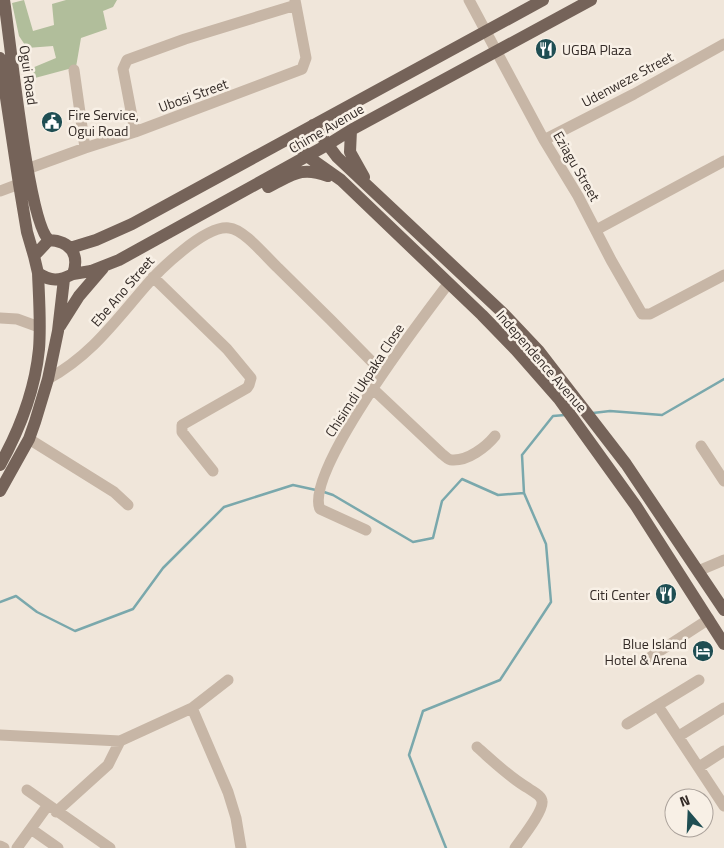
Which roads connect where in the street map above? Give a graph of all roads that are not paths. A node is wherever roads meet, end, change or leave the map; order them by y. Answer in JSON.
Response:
{"nodes":[{"id":1,"x":4,"y":0,"type":"edge"},
{"id":2,"x":469,"y":0,"type":"edge"},
{"id":3,"x":544,"y":0,"type":"edge"},
{"id":4,"x":296,"y":2,"type":"edge"},
{"id":5,"x":582,"y":2,"type":"edge"},
{"id":6,"x":4,"y":21,"type":"edge"},
{"id":7,"x":486,"y":32,"type":"junction"},
{"id":8,"x":724,"y":44,"type":"edge"},
{"id":9,"x":498,"y":52,"type":"junction"},
{"id":10,"x":0,"y":58,"type":"edge"},
{"id":11,"x":74,"y":70,"type":"dead end"},
{"id":12,"x":313,"y":125,"type":"junction"},
{"id":13,"x":351,"y":130,"type":"junction"},
{"id":14,"x":135,"y":132,"type":"junction"},
{"id":15,"x":292,"y":137,"type":"junction"},
{"id":16,"x":544,"y":140,"type":"junction"},
{"id":17,"x":328,"y":145,"type":"junction"},
{"id":18,"x":85,"y":148,"type":"junction"},
{"id":19,"x":307,"y":156,"type":"junction"},
{"id":20,"x":724,"y":161,"type":"edge"},
{"id":21,"x":27,"y":169,"type":"junction"},
{"id":22,"x":341,"y":180,"type":"junction"},
{"id":23,"x":24,"y":184,"type":"junction"},
{"id":24,"x":368,"y":186,"type":"junction"},
{"id":25,"x":0,"y":191,"type":"edge"},
{"id":26,"x":225,"y":202,"type":"junction"},
{"id":27,"x":596,"y":230,"type":"junction"},
{"id":28,"x":48,"y":240,"type":"junction"},
{"id":29,"x":70,"y":248,"type":"junction"},
{"id":30,"x":34,"y":256,"type":"junction"},
{"id":31,"x":102,"y":268,"type":"junction"},
{"id":32,"x":38,"y":273,"type":"junction"},
{"id":33,"x":724,"y":275,"type":"edge"},
{"id":34,"x":68,"y":276,"type":"junction"},
{"id":35,"x":153,"y":277,"type":"junction"},
{"id":36,"x":448,"y":284,"type":"junction"},
{"id":37,"x":0,"y":318,"type":"edge"},
{"id":38,"x":39,"y":326,"type":"junction"},
{"id":39,"x":58,"y":330,"type":"junction"},
{"id":40,"x":383,"y":373,"type":"junction"},
{"id":41,"x":48,"y":378,"type":"junction"},
{"id":42,"x":373,"y":389,"type":"junction"},
{"id":43,"x":495,"y":436,"type":"dead end"},
{"id":44,"x":28,"y":439,"type":"junction"},
{"id":45,"x":702,"y":446,"type":"dead end"},
{"id":46,"x":0,"y":465,"type":"edge"},
{"id":47,"x":212,"y":471,"type":"dead end"},
{"id":48,"x":724,"y":481,"type":"edge"},
{"id":49,"x":2,"y":484,"type":"edge"},
{"id":50,"x":128,"y":505,"type":"dead end"},
{"id":51,"x":366,"y":530,"type":"dead end"},
{"id":52,"x":724,"y":560,"type":"edge"},
{"id":53,"x":698,"y":571,"type":"junction"},
{"id":54,"x":724,"y":610,"type":"edge"},
{"id":55,"x":709,"y":619,"type":"junction"},
{"id":56,"x":724,"y":644,"type":"edge"},
{"id":57,"x":646,"y":660,"type":"dead end"},
{"id":58,"x":228,"y":680,"type":"dead end"},
{"id":59,"x":699,"y":680,"type":"dead end"},
{"id":60,"x":658,"y":706,"type":"junction"},
{"id":61,"x":192,"y":708,"type":"junction"},
{"id":62,"x":724,"y":708,"type":"edge"},
{"id":63,"x":627,"y":724,"type":"dead end"},
{"id":64,"x":0,"y":735,"type":"edge"},
{"id":65,"x":679,"y":736,"type":"junction"},
{"id":66,"x":120,"y":741,"type":"junction"},
{"id":67,"x":477,"y":746,"type":"dead end"},
{"id":68,"x":724,"y":751,"type":"edge"},
{"id":69,"x":699,"y":767,"type":"junction"},
{"id":70,"x":26,"y":790,"type":"dead end"},
{"id":71,"x":723,"y":800,"type":"edge"},
{"id":72,"x":52,"y":809,"type":"junction"},
{"id":73,"x":31,"y":829,"type":"junction"},
{"id":74,"x":0,"y":846,"type":"edge"},
{"id":75,"x":4,"y":848,"type":"edge"},
{"id":76,"x":17,"y":848,"type":"edge"},
{"id":77,"x":58,"y":848,"type":"edge"},
{"id":78,"x":110,"y":848,"type":"edge"},
{"id":79,"x":241,"y":848,"type":"edge"},
{"id":80,"x":515,"y":848,"type":"edge"}],
"edges":[{"from":1,"to":6,"type":"main road","name":"Ogui Road"},
{"from":2,"to":7,"type":"street","name":"Eziagu Street"},
{"from":3,"to":7,"type":"main road","name":"Chime Avenue"},
{"from":4,"to":14,"type":"street","name":"Ubosi Street"},
{"from":4,"to":14,"type":"street"},
{"from":5,"to":9,"type":"main road","name":"Chime Avenue"},
{"from":6,"to":21,"type":"main road","name":"Ogui Road"},
{"from":7,"to":9,"type":"street","name":"Eziagu Street"},
{"from":7,"to":12,"type":"main road","name":"Chime Avenue"},
{"from":8,"to":16,"type":"street","name":"Udenweze Street"},
{"from":9,"to":13,"type":"main road","name":"Chime Avenue"},
{"from":9,"to":16,"type":"street","name":"Eziagu Street"},
{"from":10,"to":23,"type":"main road","name":"Ogui Road"},
{"from":11,"to":18,"type":"street"},
{"from":12,"to":15,"type":"main road","name":"Chime Avenue"},
{"from":12,"to":17,"type":"main road","name":"Independence Avenue"},
{"from":13,"to":17,"type":"main road","name":"Chime Avenue"},
{"from":13,"to":24,"type":"main road"},
{"from":14,"to":18,"type":"street","name":"Ubosi Street"},
{"from":15,"to":19,"type":"main road","name":"Independence Avenue"},
{"from":15,"to":29,"type":"main road","name":"Chime Avenue"},
{"from":16,"to":27,"type":"street","name":"Eziagu Street"},
{"from":17,"to":19,"type":"main road","name":"Chime Avenue"},
{"from":17,"to":24,"type":"main road","name":"Independence Avenue"},
{"from":18,"to":21,"type":"street","name":"Ubosi Street"},
{"from":19,"to":22,"type":"main road","name":"Independence Avenue"},
{"from":19,"to":26,"type":"main road","name":"Chime Avenue"},
{"from":20,"to":27,"type":"street"},
{"from":21,"to":23,"type":"main road","name":"Ogui Road"},
{"from":22,"to":26,"type":"main road"},
{"from":22,"to":36,"type":"main road","name":"Independence Avenue"},
{"from":23,"to":25,"type":"street"},
{"from":23,"to":28,"type":"main road","name":"Ogui Road"},
{"from":23,"to":30,"type":"main road","name":"Ogui Road"},
{"from":24,"to":53,"type":"main road","name":"Independence Avenue"},
{"from":26,"to":31,"type":"main road","name":"Chime Avenue"},
{"from":27,"to":33,"type":"street","name":"Eziagu Street"},
{"from":28,"to":29,"type":"main road"},
{"from":28,"to":30,"type":"main road"},
{"from":29,"to":34,"type":"main road"},
{"from":30,"to":32,"type":"main road"},
{"from":31,"to":34,"type":"main road","name":"Chime Avenue"},
{"from":31,"to":39,"type":"main road"},
{"from":32,"to":34,"type":"main road"},
{"from":32,"to":38,"type":"main road"},
{"from":34,"to":39,"type":"main road"},
{"from":35,"to":40,"type":"street","name":"Ebe Ano Street"},
{"from":35,"to":41,"type":"street","name":"Ebe Ano Street"},
{"from":35,"to":47,"type":"street"},
{"from":36,"to":40,"type":"street","name":"Chisimdi Ukpaka Close"},
{"from":36,"to":55,"type":"main road","name":"Independence Avenue"},
{"from":37,"to":38,"type":"street"},
{"from":38,"to":46,"type":"main road"},
{"from":39,"to":41,"type":"main road"},
{"from":40,"to":42,"type":"street","name":"Chisimdi Ukpaka Close"},
{"from":41,"to":44,"type":"main road"},
{"from":42,"to":43,"type":"street"},
{"from":42,"to":51,"type":"street","name":"Chisimdi Ukpaka Close"},
{"from":44,"to":49,"type":"main road"},
{"from":44,"to":50,"type":"street"},
{"from":45,"to":48,"type":"street"},
{"from":52,"to":53,"type":"street"},
{"from":53,"to":54,"type":"main road","name":"Independence Avenue"},
{"from":55,"to":56,"type":"main road","name":"Independence Avenue"},
{"from":55,"to":57,"type":"street"},
{"from":58,"to":61,"type":"street"},
{"from":59,"to":60,"type":"street"},
{"from":60,"to":63,"type":"street"},
{"from":60,"to":65,"type":"street"},
{"from":61,"to":66,"type":"street"},
{"from":61,"to":79,"type":"street"},
{"from":62,"to":65,"type":"street"},
{"from":64,"to":66,"type":"street"},
{"from":65,"to":69,"type":"street"},
{"from":66,"to":72,"type":"street"},
{"from":67,"to":80,"type":"street"},
{"from":68,"to":69,"type":"street"},
{"from":69,"to":71,"type":"street"},
{"from":70,"to":72,"type":"street"},
{"from":72,"to":73,"type":"street"},
{"from":72,"to":78,"type":"street"},
{"from":73,"to":76,"type":"street"},
{"from":73,"to":77,"type":"street"},
{"from":74,"to":75,"type":"street"}]}
